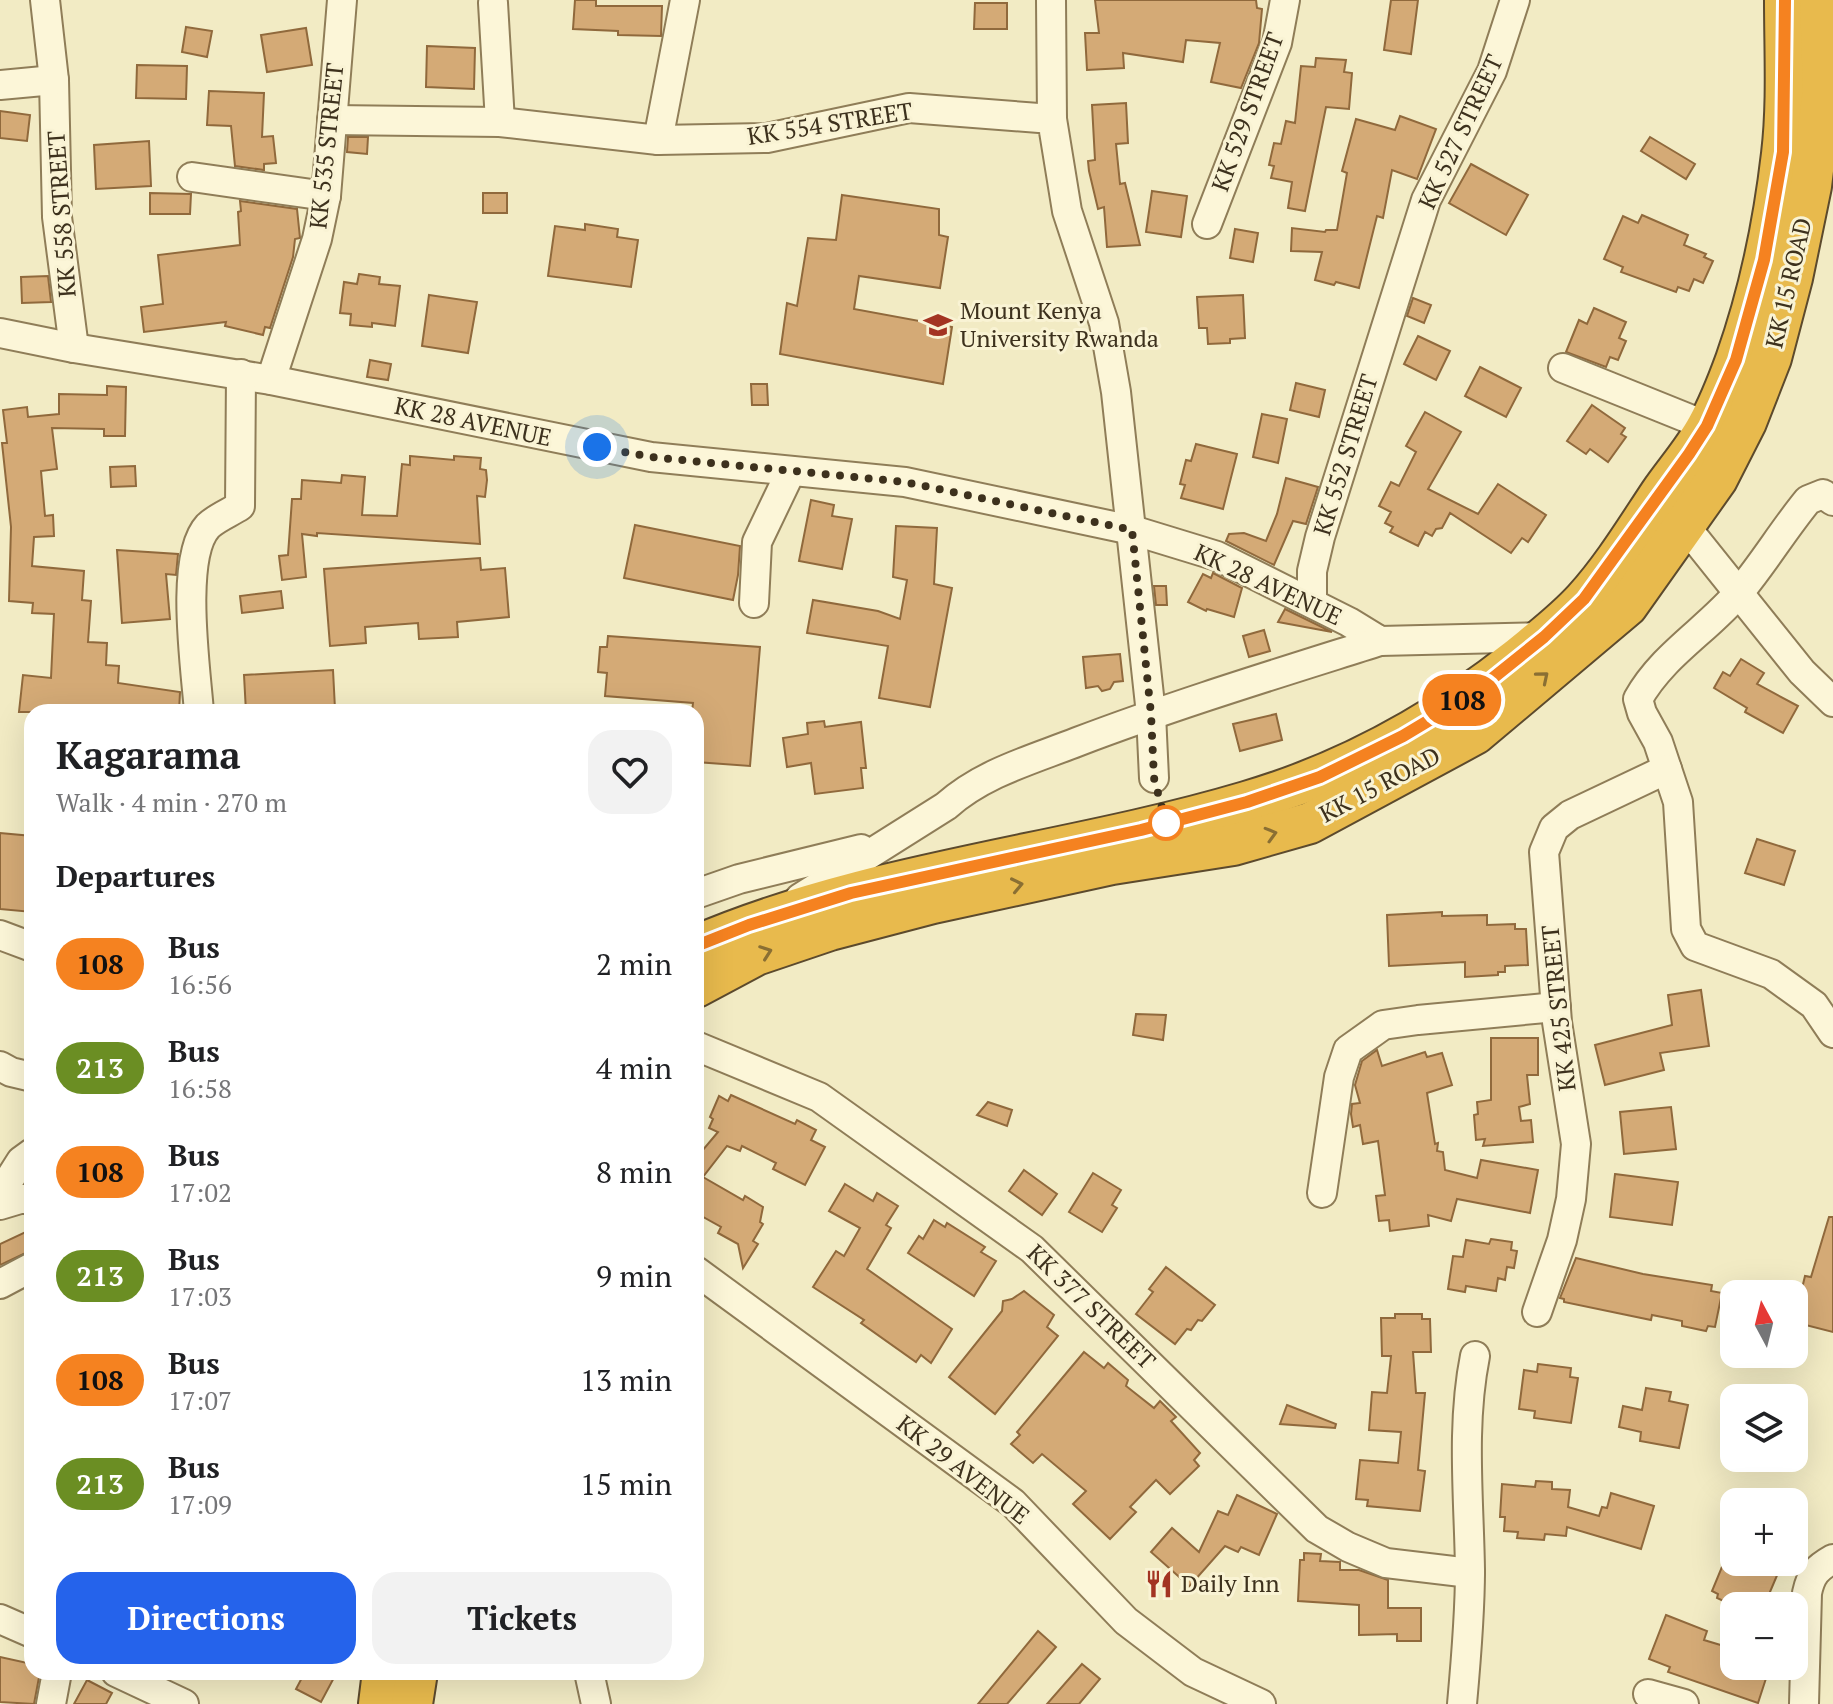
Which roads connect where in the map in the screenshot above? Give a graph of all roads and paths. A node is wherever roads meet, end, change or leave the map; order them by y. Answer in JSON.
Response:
{"nodes":[{"id":1,"x":45,"y":0,"type":"edge"},
{"id":2,"x":342,"y":0,"type":"edge"},
{"id":3,"x":685,"y":0,"type":"edge"},
{"id":4,"x":1051,"y":0,"type":"edge"},
{"id":5,"x":1285,"y":0,"type":"edge"},
{"id":6,"x":1515,"y":0,"type":"edge"},
{"id":7,"x":1785,"y":0,"type":"edge"},
{"id":8,"x":1820,"y":0,"type":"edge"},
{"id":9,"x":493,"y":3,"type":"dead end"},
{"id":10,"x":54,"y":80,"type":"junction"},
{"id":11,"x":0,"y":85,"type":"edge"},
{"id":12,"x":1052,"y":119,"type":"junction"},
{"id":13,"x":332,"y":120,"type":"junction"},
{"id":14,"x":500,"y":122,"type":"junction"},
{"id":15,"x":658,"y":140,"type":"junction"},
{"id":16,"x":192,"y":177,"type":"dead end"},
{"id":17,"x":326,"y":196,"type":"junction"},
{"id":18,"x":1207,"y":224,"type":"dead end"},
{"id":19,"x":1394,"y":309,"type":"joint"},
{"id":20,"x":0,"y":333,"type":"edge"},
{"id":21,"x":74,"y":348,"type":"junction"},
{"id":22,"x":1563,"y":368,"type":"dead end"},
{"id":23,"x":241,"y":374,"type":"junction"},
{"id":24,"x":271,"y":380,"type":"junction"},
{"id":25,"x":1707,"y":426,"type":"junction"},
{"id":26,"x":791,"y":471,"type":"junction"},
{"id":27,"x":1833,"y":501,"type":"edge"},
{"id":28,"x":1670,"y":515,"type":"junction"},
{"id":29,"x":1132,"y":530,"type":"junction"},
{"id":30,"x":1740,"y":592,"type":"junction"},
{"id":31,"x":754,"y":603,"type":"dead end"},
{"id":32,"x":1312,"y":603,"type":"junction"},
{"id":33,"x":1544,"y":637,"type":"junction"},
{"id":34,"x":1380,"y":641,"type":"junction"},
{"id":35,"x":1833,"y":702,"type":"edge"},
{"id":36,"x":198,"y":704,"type":"edge"},
{"id":37,"x":1151,"y":714,"type":"junction"},
{"id":38,"x":1667,"y":769,"type":"junction"},
{"id":39,"x":1154,"y":778,"type":"dead end"},
{"id":40,"x":892,"y":840,"type":"junction"},
{"id":41,"x":704,"y":891,"type":"edge"},
{"id":42,"x":770,"y":918,"type":"junction"},
{"id":43,"x":0,"y":935,"type":"edge"},
{"id":44,"x":704,"y":943,"type":"edge"},
{"id":45,"x":24,"y":944,"type":"edge"},
{"id":46,"x":704,"y":983,"type":"edge"},
{"id":47,"x":1556,"y":1007,"type":"junction"},
{"id":48,"x":1833,"y":1033,"type":"edge"},
{"id":49,"x":704,"y":1049,"type":"edge"},
{"id":50,"x":0,"y":1066,"type":"edge"},
{"id":51,"x":24,"y":1075,"type":"edge"},
{"id":52,"x":24,"y":1159,"type":"edge"},
{"id":53,"x":1322,"y":1193,"type":"dead end"},
{"id":54,"x":0,"y":1194,"type":"edge"},
{"id":55,"x":24,"y":1199,"type":"edge"},
{"id":56,"x":0,"y":1205,"type":"edge"},
{"id":57,"x":24,"y":1271,"type":"edge"},
{"id":58,"x":704,"y":1277,"type":"edge"},
{"id":59,"x":0,"y":1284,"type":"edge"},
{"id":60,"x":1537,"y":1312,"type":"dead end"},
{"id":61,"x":1475,"y":1356,"type":"dead end"},
{"id":62,"x":1833,"y":1559,"type":"edge"},
{"id":63,"x":1470,"y":1573,"type":"junction"},
{"id":64,"x":0,"y":1619,"type":"edge"},
{"id":65,"x":24,"y":1630,"type":"edge"},
{"id":66,"x":56,"y":1680,"type":"edge"},
{"id":67,"x":133,"y":1680,"type":"edge"},
{"id":68,"x":382,"y":1680,"type":"edge"},
{"id":69,"x":416,"y":1680,"type":"edge"},
{"id":70,"x":1648,"y":1694,"type":"dead end"},
{"id":71,"x":51,"y":1704,"type":"edge"},
{"id":72,"x":184,"y":1704,"type":"edge"},
{"id":73,"x":379,"y":1704,"type":"edge"},
{"id":74,"x":412,"y":1704,"type":"edge"},
{"id":75,"x":1261,"y":1704,"type":"edge"},
{"id":76,"x":1462,"y":1704,"type":"edge"},
{"id":77,"x":1684,"y":1704,"type":"edge"},
{"id":78,"x":1804,"y":1704,"type":"edge"}],
"edges":[{"from":1,"to":10,"type":"street","name":"KK 558 STREET"},
{"from":2,"to":13,"type":"street","name":"KK 535 STREET"},
{"from":3,"to":15,"type":"street"},
{"from":4,"to":12,"type":"street"},
{"from":5,"to":18,"type":"street","name":"KK 529 STREET"},
{"from":6,"to":19,"type":"street","name":"KK 527 STREET"},
{"from":7,"to":25,"type":"highway","name":"KK 15 ROAD"},
{"from":8,"to":28,"type":"highway","name":"KK 15 ROAD"},
{"from":9,"to":14,"type":"street"},
{"from":10,"to":11,"type":"street"},
{"from":10,"to":21,"type":"street","name":"KK 558 STREET"},
{"from":12,"to":15,"type":"street","name":"KK 554 STREET"},
{"from":12,"to":29,"type":"street"},
{"from":13,"to":14,"type":"street","name":"KK 554 STREET"},
{"from":13,"to":17,"type":"street","name":"KK 535 STREET"},
{"from":14,"to":15,"type":"street","name":"KK 554 STREET"},
{"from":16,"to":17,"type":"street"},
{"from":17,"to":24,"type":"street","name":"KK 535 STREET"},
{"from":19,"to":32,"type":"street","name":"KK 552 STREET"},
{"from":20,"to":21,"type":"street","name":"KK 28 AVENUE"},
{"from":21,"to":23,"type":"street","name":"KK 28 AVENUE"},
{"from":22,"to":25,"type":"street"},
{"from":23,"to":24,"type":"street","name":"KK 28 AVENUE"},
{"from":23,"to":36,"type":"street"},
{"from":24,"to":26,"type":"street","name":"KK 28 AVENUE"},
{"from":25,"to":28,"type":"highway","name":"KK 15 ROAD"},
{"from":26,"to":29,"type":"street","name":"KK 28 AVENUE"},
{"from":26,"to":31,"type":"street"},
{"from":27,"to":30,"type":"street"},
{"from":28,"to":30,"type":"street"},
{"from":28,"to":33,"type":"highway","name":"KK 15 ROAD"},
{"from":46,"to":28,"type":"highway","name":"KK 15 ROAD","one_way":true},
{"from":29,"to":32,"type":"street","name":"KK 28 AVENUE"},
{"from":29,"to":37,"type":"street"},
{"from":30,"to":35,"type":"street"},
{"from":30,"to":38,"type":"street"},
{"from":32,"to":34,"type":"street","name":"KK 28 AVENUE"},
{"from":33,"to":34,"type":"street"},
{"from":33,"to":42,"type":"highway","name":"KK 15 ROAD"},
{"from":34,"to":37,"type":"street"},
{"from":37,"to":39,"type":"street"},
{"from":37,"to":40,"type":"street"},
{"from":38,"to":47,"type":"street","name":"KK 425 STREET"},
{"from":38,"to":48,"type":"street"},
{"from":40,"to":41,"type":"street"},
{"from":40,"to":42,"type":"street"},
{"from":42,"to":44,"type":"highway","name":"KK 15 ROAD"},
{"from":43,"to":45,"type":"street"},
{"from":47,"to":53,"type":"street"},
{"from":47,"to":60,"type":"street","name":"KK 425 STREET"},
{"from":49,"to":63,"type":"street","name":"KK 377 STREET"},
{"from":50,"to":51,"type":"street"},
{"from":52,"to":54,"type":"street"},
{"from":55,"to":56,"type":"street"},
{"from":57,"to":59,"type":"street"},
{"from":58,"to":75,"type":"street","name":"KK 29 AVENUE"},
{"from":61,"to":63,"type":"street"},
{"from":62,"to":78,"type":"street"},
{"from":63,"to":76,"type":"street"},
{"from":64,"to":65,"type":"street"},
{"from":66,"to":71,"type":"street"},
{"from":67,"to":72,"type":"street"},
{"from":68,"to":73,"type":"highway"},
{"from":69,"to":74,"type":"highway"},
{"from":70,"to":77,"type":"street"}]}
